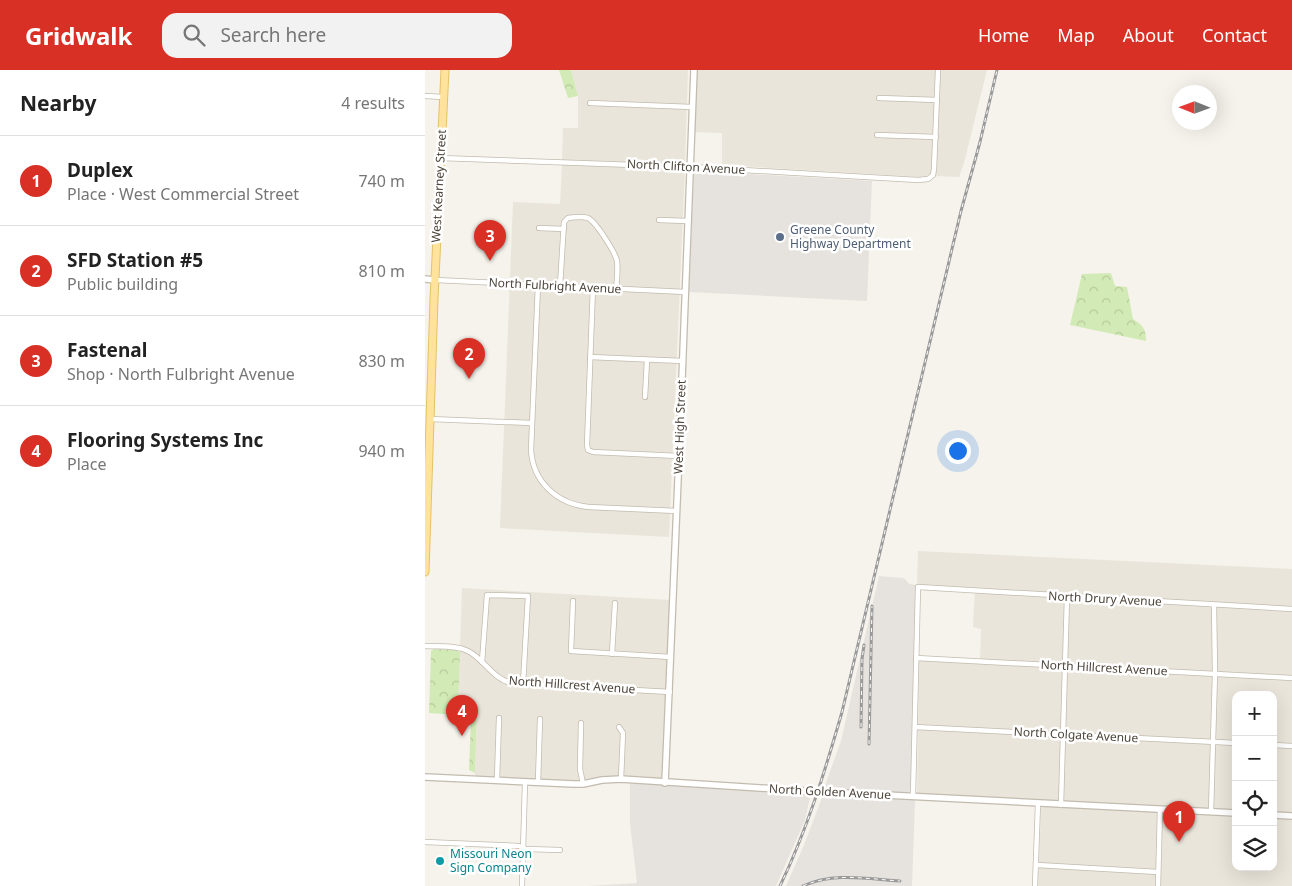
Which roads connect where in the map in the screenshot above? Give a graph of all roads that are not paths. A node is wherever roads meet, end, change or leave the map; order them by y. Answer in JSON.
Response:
{"nodes":[{"id":1,"x":445,"y":70,"type":"edge"},
{"id":2,"x":693,"y":70,"type":"edge"},
{"id":3,"x":938,"y":70,"type":"edge"},
{"id":4,"x":425,"y":96,"type":"edge"},
{"id":5,"x":443,"y":97,"type":"junction"},
{"id":6,"x":879,"y":98,"type":"dead end"},
{"id":7,"x":937,"y":100,"type":"junction"},
{"id":8,"x":590,"y":102,"type":"dead end"},
{"id":9,"x":692,"y":107,"type":"junction"},
{"id":10,"x":877,"y":135,"type":"dead end"},
{"id":11,"x":935,"y":137,"type":"junction"},
{"id":12,"x":440,"y":158,"type":"junction"},
{"id":13,"x":691,"y":167,"type":"junction"},
{"id":14,"x":659,"y":220,"type":"dead end"},
{"id":15,"x":688,"y":221,"type":"junction"},
{"id":16,"x":539,"y":228,"type":"dead end"},
{"id":17,"x":564,"y":229,"type":"junction"},
{"id":18,"x":425,"y":279,"type":"edge"},
{"id":19,"x":435,"y":280,"type":"junction"},
{"id":20,"x":537,"y":285,"type":"junction"},
{"id":21,"x":560,"y":286,"type":"junction"},
{"id":22,"x":593,"y":287,"type":"junction"},
{"id":23,"x":616,"y":289,"type":"junction"},
{"id":24,"x":685,"y":292,"type":"junction"},
{"id":25,"x":590,"y":357,"type":"junction"},
{"id":26,"x":647,"y":360,"type":"junction"},
{"id":27,"x":683,"y":361,"type":"junction"},
{"id":28,"x":645,"y":397,"type":"dead end"},
{"id":29,"x":430,"y":419,"type":"junction"},
{"id":30,"x":531,"y":423,"type":"junction"},
{"id":31,"x":679,"y":456,"type":"junction"},
{"id":32,"x":677,"y":511,"type":"junction"},
{"id":33,"x":425,"y":572,"type":"edge"},
{"id":34,"x":1067,"y":597,"type":"junction"},
{"id":35,"x":573,"y":601,"type":"dead end"},
{"id":36,"x":615,"y":603,"type":"dead end"},
{"id":37,"x":1215,"y":605,"type":"junction"},
{"id":38,"x":1292,"y":609,"type":"edge"},
{"id":39,"x":425,"y":646,"type":"edge"},
{"id":40,"x":612,"y":654,"type":"junction"},
{"id":41,"x":671,"y":658,"type":"junction"},
{"id":42,"x":916,"y":658,"type":"junction"},
{"id":43,"x":482,"y":662,"type":"junction"},
{"id":44,"x":1065,"y":666,"type":"junction"},
{"id":45,"x":1215,"y":674,"type":"junction"},
{"id":46,"x":1292,"y":678,"type":"edge"},
{"id":47,"x":523,"y":684,"type":"junction"},
{"id":48,"x":669,"y":692,"type":"junction"},
{"id":49,"x":499,"y":718,"type":"dead end"},
{"id":50,"x":540,"y":719,"type":"dead end"},
{"id":51,"x":581,"y":723,"type":"dead end"},
{"id":52,"x":619,"y":727,"type":"dead end"},
{"id":53,"x":915,"y":727,"type":"junction"},
{"id":54,"x":1064,"y":734,"type":"junction"},
{"id":55,"x":1213,"y":742,"type":"junction"},
{"id":56,"x":1232,"y":743,"type":"edge"},
{"id":57,"x":1277,"y":745,"type":"edge"},
{"id":58,"x":1292,"y":746,"type":"edge"},
{"id":59,"x":425,"y":777,"type":"edge"},
{"id":60,"x":621,"y":779,"type":"junction"},
{"id":61,"x":497,"y":780,"type":"junction"},
{"id":62,"x":525,"y":782,"type":"junction"},
{"id":63,"x":538,"y":782,"type":"junction"},
{"id":64,"x":665,"y":783,"type":"junction"},
{"id":65,"x":583,"y":784,"type":"junction"},
{"id":66,"x":913,"y":796,"type":"junction"},
{"id":67,"x":1038,"y":804,"type":"junction"},
{"id":68,"x":1061,"y":804,"type":"junction"},
{"id":69,"x":1160,"y":809,"type":"junction"},
{"id":70,"x":1211,"y":812,"type":"junction"},
{"id":71,"x":1232,"y":813,"type":"edge"},
{"id":72,"x":1277,"y":815,"type":"edge"},
{"id":73,"x":1292,"y":816,"type":"edge"},
{"id":74,"x":425,"y":842,"type":"edge"},
{"id":75,"x":522,"y":847,"type":"junction"},
{"id":76,"x":560,"y":850,"type":"dead end"},
{"id":77,"x":1037,"y":865,"type":"junction"},
{"id":78,"x":1158,"y":872,"type":"junction"},
{"id":79,"x":522,"y":886,"type":"edge"},
{"id":80,"x":1035,"y":886,"type":"edge"},
{"id":81,"x":1158,"y":886,"type":"edge"}],
"edges":[{"from":1,"to":5,"type":"main road","name":"West Kearney Street"},
{"from":2,"to":9,"type":"street","name":"West High Street"},
{"from":3,"to":7,"type":"street"},
{"from":4,"to":5,"type":"street"},
{"from":5,"to":12,"type":"main road","name":"West Kearney Street"},
{"from":6,"to":7,"type":"street"},
{"from":7,"to":11,"type":"street"},
{"from":8,"to":9,"type":"street"},
{"from":9,"to":13,"type":"street","name":"West High Street"},
{"from":10,"to":11,"type":"street"},
{"from":11,"to":13,"type":"street","name":"North Clifton Avenue"},
{"from":12,"to":13,"type":"street","name":"North Clifton Avenue"},
{"from":12,"to":19,"type":"main road","name":"West Kearney Street"},
{"from":13,"to":15,"type":"street","name":"West High Street"},
{"from":14,"to":15,"type":"street"},
{"from":15,"to":24,"type":"street","name":"West High Street"},
{"from":16,"to":17,"type":"street"},
{"from":17,"to":21,"type":"street"},
{"from":17,"to":23,"type":"street"},
{"from":18,"to":19,"type":"street","name":"North Fulbright Avenue"},
{"from":19,"to":20,"type":"street","name":"North Fulbright Avenue"},
{"from":19,"to":29,"type":"main road","name":"West Kearney Street"},
{"from":20,"to":21,"type":"street","name":"North Fulbright Avenue"},
{"from":20,"to":30,"type":"street"},
{"from":21,"to":22,"type":"street","name":"North Fulbright Avenue"},
{"from":22,"to":23,"type":"street","name":"North Fulbright Avenue"},
{"from":22,"to":25,"type":"street"},
{"from":23,"to":24,"type":"street","name":"North Fulbright Avenue"},
{"from":24,"to":27,"type":"street","name":"West High Street"},
{"from":25,"to":26,"type":"street"},
{"from":25,"to":31,"type":"street"},
{"from":26,"to":27,"type":"street"},
{"from":26,"to":28,"type":"street"},
{"from":27,"to":31,"type":"street","name":"West High Street"},
{"from":29,"to":30,"type":"street"},
{"from":29,"to":33,"type":"main road","name":"West Kearney Street"},
{"from":30,"to":32,"type":"street"},
{"from":31,"to":32,"type":"street","name":"West High Street"},
{"from":32,"to":41,"type":"street","name":"West High Street"},
{"from":34,"to":37,"type":"street","name":"North Drury Avenue"},
{"from":34,"to":42,"type":"street","name":"North Drury Avenue"},
{"from":34,"to":44,"type":"street"},
{"from":35,"to":40,"type":"street"},
{"from":36,"to":40,"type":"street"},
{"from":37,"to":38,"type":"street","name":"North Drury Avenue"},
{"from":37,"to":45,"type":"street"},
{"from":39,"to":43,"type":"street","name":"North Hillcrest Avenue"},
{"from":40,"to":41,"type":"street"},
{"from":41,"to":48,"type":"street","name":"West High Street"},
{"from":42,"to":44,"type":"street","name":"North Hillcrest Avenue"},
{"from":42,"to":53,"type":"street"},
{"from":43,"to":47,"type":"street","name":"North Hillcrest Avenue"},
{"from":43,"to":47,"type":"street"},
{"from":44,"to":45,"type":"street","name":"North Hillcrest Avenue"},
{"from":44,"to":54,"type":"street"},
{"from":45,"to":46,"type":"street","name":"North Hillcrest Avenue"},
{"from":45,"to":55,"type":"street"},
{"from":47,"to":48,"type":"street","name":"North Hillcrest Avenue"},
{"from":48,"to":64,"type":"street","name":"West High Street"},
{"from":49,"to":61,"type":"street"},
{"from":50,"to":63,"type":"street"},
{"from":51,"to":65,"type":"street"},
{"from":52,"to":60,"type":"street"},
{"from":53,"to":54,"type":"street","name":"North Colgate Avenue"},
{"from":53,"to":66,"type":"street"},
{"from":54,"to":55,"type":"street","name":"North Colgate Avenue"},
{"from":54,"to":68,"type":"street"},
{"from":55,"to":56,"type":"street","name":"North Colgate Avenue"},
{"from":55,"to":70,"type":"street"},
{"from":57,"to":58,"type":"street"},
{"from":59,"to":61,"type":"street","name":"North Golden Avenue"},
{"from":60,"to":64,"type":"street","name":"North Golden Avenue"},
{"from":60,"to":65,"type":"street","name":"North Golden Avenue"},
{"from":61,"to":62,"type":"street","name":"North Golden Avenue"},
{"from":62,"to":63,"type":"street","name":"North Golden Avenue"},
{"from":62,"to":75,"type":"street"},
{"from":63,"to":65,"type":"street","name":"North Golden Avenue"},
{"from":64,"to":66,"type":"street","name":"North Golden Avenue"},
{"from":66,"to":67,"type":"street","name":"North Golden Avenue"},
{"from":67,"to":68,"type":"street","name":"North Golden Avenue"},
{"from":67,"to":77,"type":"street"},
{"from":68,"to":69,"type":"street","name":"North Golden Avenue"},
{"from":69,"to":70,"type":"street","name":"North Golden Avenue"},
{"from":69,"to":78,"type":"street"},
{"from":70,"to":71,"type":"street","name":"North Golden Avenue"},
{"from":72,"to":73,"type":"street"},
{"from":74,"to":75,"type":"street"},
{"from":75,"to":76,"type":"street"},
{"from":75,"to":79,"type":"street"},
{"from":77,"to":78,"type":"street"},
{"from":77,"to":80,"type":"street"},
{"from":78,"to":81,"type":"street"}]}
